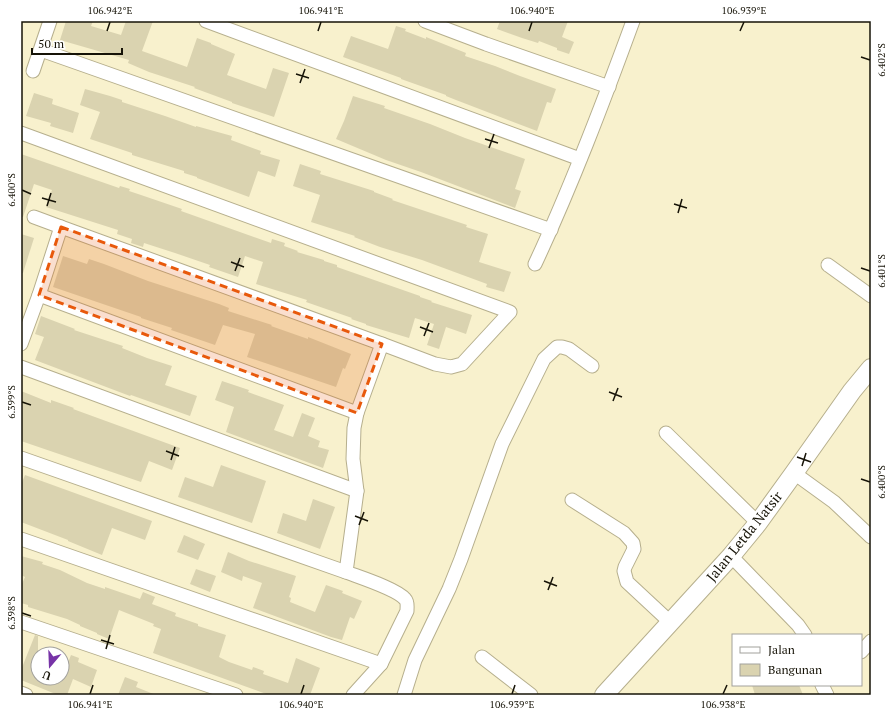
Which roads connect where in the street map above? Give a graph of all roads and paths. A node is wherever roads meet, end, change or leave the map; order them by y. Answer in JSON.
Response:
{"nodes":[{"id":1,"x":50,"y":21,"type":"edge"},
{"id":2,"x":206,"y":21,"type":"edge"},
{"id":3,"x":426,"y":21,"type":"edge"},
{"id":4,"x":633,"y":21,"type":"edge"},
{"id":5,"x":41,"y":50,"type":"junction"},
{"id":6,"x":34,"y":71,"type":"dead end"},
{"id":7,"x":609,"y":87,"type":"junction"},
{"id":8,"x":21,"y":133,"type":"edge"},
{"id":9,"x":580,"y":159,"type":"junction"},
{"id":10,"x":34,"y":217,"type":"dead end"},
{"id":11,"x":60,"y":227,"type":"junction"},
{"id":12,"x":551,"y":230,"type":"junction"},
{"id":13,"x":535,"y":264,"type":"dead end"},
{"id":14,"x":828,"y":265,"type":"dead end"},
{"id":15,"x":39,"y":295,"type":"junction"},
{"id":16,"x":871,"y":296,"type":"edge"},
{"id":17,"x":21,"y":344,"type":"edge"},
{"id":18,"x":382,"y":344,"type":"junction"},
{"id":19,"x":592,"y":366,"type":"dead end"},
{"id":20,"x":21,"y":367,"type":"edge"},
{"id":21,"x":871,"y":368,"type":"edge"},
{"id":22,"x":357,"y":413,"type":"junction"},
{"id":23,"x":666,"y":433,"type":"dead end"},
{"id":24,"x":21,"y":458,"type":"edge"},
{"id":25,"x":794,"y":474,"type":"junction"},
{"id":26,"x":357,"y":491,"type":"junction"},
{"id":27,"x":572,"y":500,"type":"dead end"},
{"id":28,"x":758,"y":523,"type":"junction"},
{"id":29,"x":871,"y":537,"type":"edge"},
{"id":30,"x":21,"y":539,"type":"edge"},
{"id":31,"x":731,"y":556,"type":"junction"},
{"id":32,"x":346,"y":572,"type":"junction"},
{"id":33,"x":21,"y":622,"type":"edge"},
{"id":34,"x":670,"y":622,"type":"junction"},
{"id":35,"x":803,"y":634,"type":"edge"},
{"id":36,"x":871,"y":641,"type":"edge"},
{"id":37,"x":862,"y":651,"type":"edge"},
{"id":38,"x":482,"y":657,"type":"dead end"},
{"id":39,"x":381,"y":664,"type":"junction"},
{"id":40,"x":21,"y":693,"type":"edge"},
{"id":41,"x":26,"y":695,"type":"edge"},
{"id":42,"x":236,"y":695,"type":"edge"},
{"id":43,"x":353,"y":695,"type":"edge"},
{"id":44,"x":404,"y":695,"type":"edge"},
{"id":45,"x":531,"y":695,"type":"edge"},
{"id":46,"x":604,"y":695,"type":"edge"}],
"edges":[{"from":1,"to":5,"type":"street"},
{"from":2,"to":9,"type":"street"},
{"from":3,"to":7,"type":"street"},
{"from":4,"to":7,"type":"street"},
{"from":5,"to":6,"type":"street"},
{"from":5,"to":12,"type":"street"},
{"from":7,"to":9,"type":"street"},
{"from":8,"to":18,"type":"street"},
{"from":9,"to":12,"type":"street"},
{"from":10,"to":11,"type":"street"},
{"from":11,"to":15,"type":"street"},
{"from":11,"to":18,"type":"street"},
{"from":12,"to":13,"type":"street"},
{"from":14,"to":16,"type":"street"},
{"from":15,"to":17,"type":"street"},
{"from":15,"to":22,"type":"street"},
{"from":18,"to":22,"type":"street"},
{"from":19,"to":44,"type":"street"},
{"from":20,"to":26,"type":"street"},
{"from":21,"to":25,"type":"main road","name":"Jalan Letda Natsir"},
{"from":22,"to":26,"type":"street"},
{"from":23,"to":28,"type":"street"},
{"from":24,"to":32,"type":"street"},
{"from":25,"to":28,"type":"main road","name":"Jalan Letda Natsir"},
{"from":25,"to":29,"type":"street"},
{"from":26,"to":32,"type":"street"},
{"from":27,"to":34,"type":"street"},
{"from":28,"to":31,"type":"main road","name":"Jalan Letda Natsir"},
{"from":30,"to":39,"type":"street"},
{"from":31,"to":34,"type":"main road","name":"Jalan Letda Natsir"},
{"from":31,"to":35,"type":"street"},
{"from":32,"to":39,"type":"street"},
{"from":33,"to":42,"type":"street"},
{"from":34,"to":46,"type":"main road","name":"Jalan Letda Natsir"},
{"from":36,"to":37,"type":"street"},
{"from":38,"to":45,"type":"street"},
{"from":39,"to":43,"type":"street"},
{"from":40,"to":41,"type":"street"}]}
